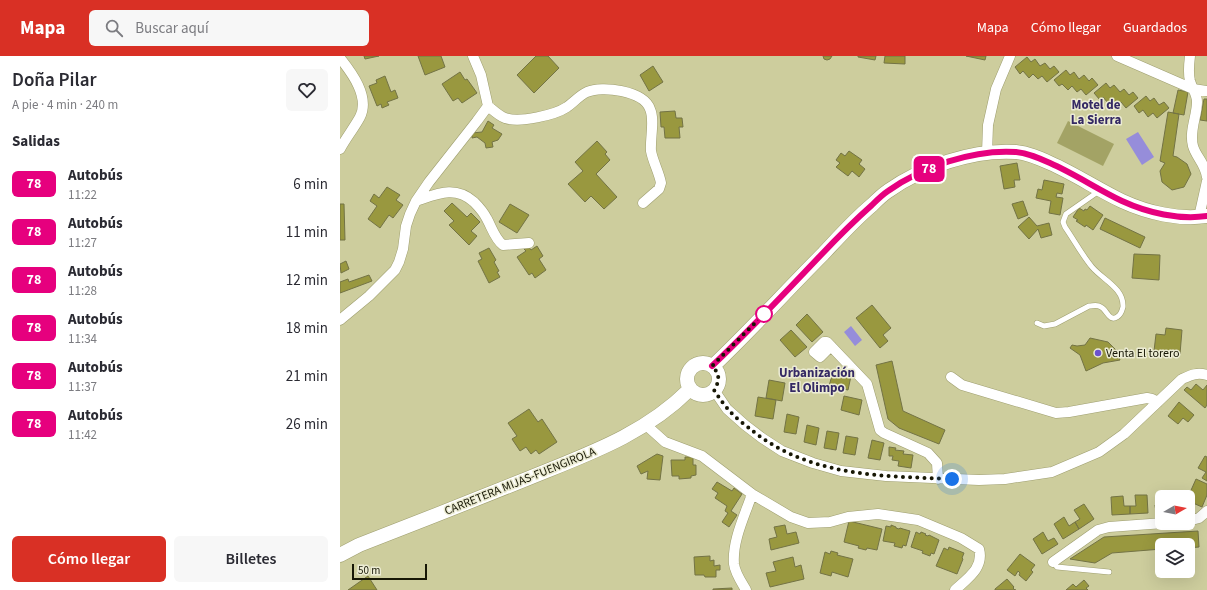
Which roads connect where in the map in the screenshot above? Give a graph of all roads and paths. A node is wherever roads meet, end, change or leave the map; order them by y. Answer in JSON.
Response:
{"nodes":[{"id":1,"x":473,"y":56,"type":"edge"},
{"id":2,"x":1010,"y":56,"type":"edge"},
{"id":3,"x":1117,"y":56,"type":"edge"},
{"id":4,"x":1190,"y":56,"type":"edge"},
{"id":5,"x":340,"y":58,"type":"edge"},
{"id":6,"x":1193,"y":89,"type":"junction"},
{"id":7,"x":1207,"y":91,"type":"edge"},
{"id":8,"x":488,"y":106,"type":"junction"},
{"id":9,"x":340,"y":149,"type":"edge"},
{"id":10,"x":987,"y":153,"type":"junction"},
{"id":11,"x":1207,"y":177,"type":"edge"},
{"id":12,"x":1207,"y":180,"type":"edge"},
{"id":13,"x":1101,"y":190,"type":"junction"},
{"id":14,"x":1205,"y":199,"type":"edge"},
{"id":15,"x":416,"y":200,"type":"junction"},
{"id":16,"x":643,"y":203,"type":"dead end"},
{"id":17,"x":1203,"y":216,"type":"edge"},
{"id":18,"x":529,"y":243,"type":"dead end"},
{"id":19,"x":340,"y":320,"type":"edge"},
{"id":20,"x":1037,"y":323,"type":"dead end"},
{"id":21,"x":832,"y":346,"type":"dead end"},
{"id":22,"x":712,"y":366,"type":"junction"},
{"id":23,"x":1205,"y":372,"type":"edge"},
{"id":24,"x":951,"y":377,"type":"dead end"},
{"id":25,"x":690,"y":389,"type":"junction"},
{"id":26,"x":714,"y":390,"type":"junction"},
{"id":27,"x":1158,"y":402,"type":"junction"},
{"id":28,"x":646,"y":425,"type":"junction"},
{"id":29,"x":938,"y":479,"type":"junction"},
{"id":30,"x":752,"y":494,"type":"junction"},
{"id":31,"x":1207,"y":511,"type":"edge"},
{"id":32,"x":1195,"y":519,"type":"edge"},
{"id":33,"x":1155,"y":524,"type":"edge"},
{"id":34,"x":340,"y":555,"type":"edge"},
{"id":35,"x":1052,"y":562,"type":"joint"},
{"id":36,"x":1109,"y":572,"type":"dead end"},
{"id":37,"x":746,"y":590,"type":"edge"},
{"id":38,"x":955,"y":590,"type":"edge"}],
"edges":[{"from":1,"to":8,"type":"street"},
{"from":2,"to":10,"type":"street"},
{"from":3,"to":6,"type":"street"},
{"from":4,"to":6,"type":"street"},
{"from":5,"to":9,"type":"street"},
{"from":6,"to":7,"type":"street"},
{"from":6,"to":11,"type":"street"},
{"from":8,"to":15,"type":"street"},
{"from":8,"to":16,"type":"street"},
{"from":10,"to":13,"type":"main road"},
{"from":10,"to":22,"type":"main road"},
{"from":12,"to":14,"type":"street"},
{"from":13,"to":17,"type":"main road"},
{"from":13,"to":20,"type":"lane"},
{"from":14,"to":17,"type":"street"},
{"from":15,"to":18,"type":"street"},
{"from":15,"to":19,"type":"street"},
{"from":21,"to":29,"type":"street"},
{"from":22,"to":25,"type":"main road"},
{"from":22,"to":26,"type":"main road"},
{"from":23,"to":27,"type":"street"},
{"from":24,"to":27,"type":"street"},
{"from":25,"to":26,"type":"main road"},
{"from":25,"to":28,"type":"main road","name":"CARRETERA MIJAS-FUENGIROLA"},
{"from":26,"to":29,"type":"street"},
{"from":27,"to":29,"type":"street"},
{"from":28,"to":30,"type":"street"},
{"from":28,"to":34,"type":"main road","name":"CARRETERA MIJAS-FUENGIROLA"},
{"from":30,"to":37,"type":"street"},
{"from":30,"to":38,"type":"street"},
{"from":31,"to":32,"type":"street"},
{"from":33,"to":35,"type":"street"},
{"from":35,"to":36,"type":"lane"}]}
